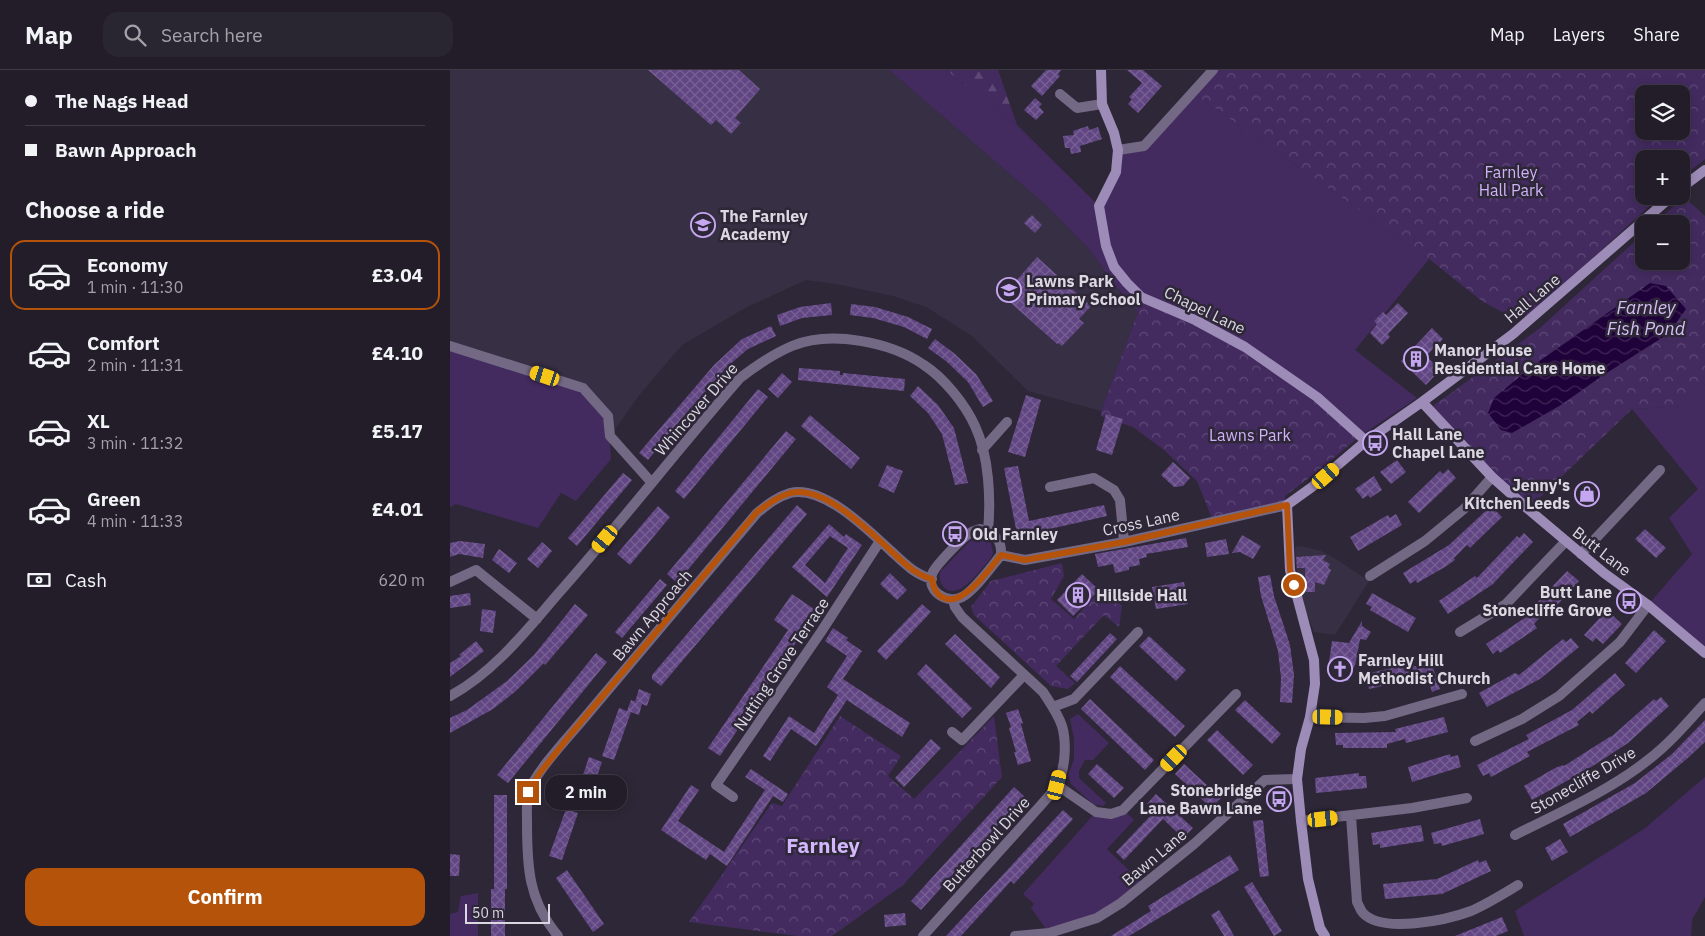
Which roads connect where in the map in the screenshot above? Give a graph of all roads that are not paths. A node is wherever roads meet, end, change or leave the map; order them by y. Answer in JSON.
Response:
{"nodes":[{"id":1,"x":1101,"y":70,"type":"edge"},
{"id":2,"x":1213,"y":70,"type":"edge"},
{"id":3,"x":1060,"y":94,"type":"dead end"},
{"id":4,"x":1102,"y":104,"type":"junction"},
{"id":5,"x":1118,"y":150,"type":"junction"},
{"id":6,"x":1705,"y":170,"type":"edge"},
{"id":7,"x":1690,"y":181,"type":"edge"},
{"id":8,"x":1662,"y":205,"type":"edge"},
{"id":9,"x":450,"y":346,"type":"edge"},
{"id":10,"x":1422,"y":402,"type":"junction"},
{"id":11,"x":1007,"y":422,"type":"dead end"},
{"id":12,"x":1366,"y":441,"type":"junction"},
{"id":13,"x":982,"y":450,"type":"junction"},
{"id":14,"x":1660,"y":470,"type":"dead end"},
{"id":15,"x":1492,"y":477,"type":"junction"},
{"id":16,"x":652,"y":483,"type":"junction"},
{"id":17,"x":1050,"y":487,"type":"dead end"},
{"id":18,"x":1287,"y":505,"type":"junction"},
{"id":19,"x":988,"y":531,"type":"junction"},
{"id":20,"x":880,"y":541,"type":"junction"},
{"id":21,"x":1566,"y":541,"type":"junction"},
{"id":22,"x":1124,"y":542,"type":"junction"},
{"id":23,"x":1581,"y":554,"type":"junction"},
{"id":24,"x":1001,"y":555,"type":"junction"},
{"id":25,"x":1370,"y":576,"type":"dead end"},
{"id":26,"x":932,"y":579,"type":"junction"},
{"id":27,"x":450,"y":582,"type":"edge"},
{"id":28,"x":953,"y":600,"type":"junction"},
{"id":29,"x":1648,"y":605,"type":"junction"},
{"id":30,"x":537,"y":619,"type":"junction"},
{"id":31,"x":1138,"y":632,"type":"dead end"},
{"id":32,"x":1460,"y":632,"type":"dead end"},
{"id":33,"x":1705,"y":653,"type":"edge"},
{"id":34,"x":1024,"y":675,"type":"junction"},
{"id":35,"x":1236,"y":694,"type":"dead end"},
{"id":36,"x":1462,"y":694,"type":"dead end"},
{"id":37,"x":450,"y":696,"type":"edge"},
{"id":38,"x":1705,"y":703,"type":"edge"},
{"id":39,"x":1053,"y":707,"type":"junction"},
{"id":40,"x":1310,"y":717,"type":"junction"},
{"id":41,"x":952,"y":732,"type":"dead end"},
{"id":42,"x":1475,"y":741,"type":"dead end"},
{"id":43,"x":1297,"y":779,"type":"junction"},
{"id":44,"x":1057,"y":785,"type":"junction"},
{"id":45,"x":733,"y":796,"type":"dead end"},
{"id":46,"x":1467,"y":798,"type":"dead end"},
{"id":47,"x":1352,"y":816,"type":"junction"},
{"id":48,"x":1301,"y":821,"type":"junction"},
{"id":49,"x":1515,"y":835,"type":"dead end"},
{"id":50,"x":1518,"y":885,"type":"dead end"},
{"id":51,"x":558,"y":936,"type":"edge"},
{"id":52,"x":923,"y":936,"type":"edge"},
{"id":53,"x":1015,"y":936,"type":"edge"},
{"id":54,"x":1325,"y":936,"type":"edge"}],
"edges":[{"from":1,"to":4,"type":"street"},
{"from":2,"to":5,"type":"street"},
{"from":3,"to":4,"type":"street"},
{"from":4,"to":5,"type":"street"},
{"from":5,"to":12,"type":"street","name":"Chapel Lane"},
{"from":6,"to":7,"type":"street"},
{"from":8,"to":10,"type":"street","name":"Hall Lane"},
{"from":9,"to":16,"type":"street"},
{"from":10,"to":12,"type":"street","name":"Hall Lane"},
{"from":10,"to":15,"type":"street","name":"Butt Lane"},
{"from":11,"to":13,"type":"street"},
{"from":12,"to":18,"type":"street","name":"Hall Lane"},
{"from":13,"to":16,"type":"street","name":"Whincover Drive"},
{"from":13,"to":19,"type":"street","name":"Whincover Drive"},
{"from":14,"to":23,"type":"street"},
{"from":15,"to":21,"type":"street","name":"Butt Lane"},
{"from":15,"to":25,"type":"street"},
{"from":16,"to":30,"type":"street","name":"Whincover Drive"},
{"from":17,"to":22,"type":"street"},
{"from":18,"to":22,"type":"street","name":"Cross Lane"},
{"from":18,"to":40,"type":"street"},
{"from":19,"to":24,"type":"street"},
{"from":19,"to":26,"type":"street"},
{"from":20,"to":26,"type":"street"},
{"from":20,"to":45,"type":"street","name":"Nutting Grove Terrace"},
{"from":20,"to":51,"type":"street","name":"Bawn Approach"},
{"from":21,"to":23,"type":"street","name":"Butt Lane"},
{"from":21,"to":32,"type":"street"},
{"from":22,"to":24,"type":"street","name":"Cross Lane"},
{"from":23,"to":29,"type":"street","name":"Butt Lane"},
{"from":24,"to":28,"type":"street"},
{"from":26,"to":28,"type":"street"},
{"from":27,"to":30,"type":"street"},
{"from":28,"to":34,"type":"street","name":"Butterbowl Drive"},
{"from":29,"to":33,"type":"street","name":"Butt Lane"},
{"from":29,"to":42,"type":"street"},
{"from":30,"to":37,"type":"street","name":"Whincover Drive"},
{"from":31,"to":39,"type":"street"},
{"from":34,"to":39,"type":"street","name":"Butterbowl Drive"},
{"from":34,"to":41,"type":"street"},
{"from":35,"to":44,"type":"street"},
{"from":36,"to":40,"type":"street"},
{"from":38,"to":49,"type":"street","name":"Stonecliffe Drive"},
{"from":39,"to":44,"type":"street","name":"Butterbowl Drive"},
{"from":40,"to":43,"type":"street"},
{"from":43,"to":48,"type":"street"},
{"from":43,"to":53,"type":"street","name":"Bawn Lane"},
{"from":44,"to":52,"type":"street","name":"Butterbowl Drive"},
{"from":46,"to":47,"type":"street"},
{"from":47,"to":48,"type":"street"},
{"from":47,"to":50,"type":"street"},
{"from":48,"to":54,"type":"street"}]}
